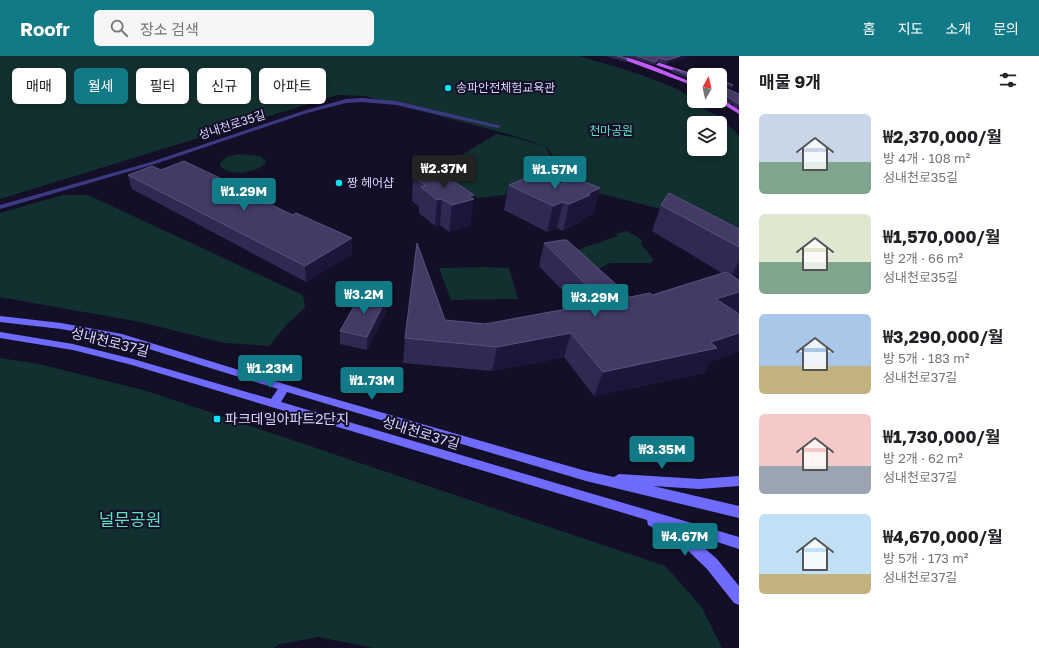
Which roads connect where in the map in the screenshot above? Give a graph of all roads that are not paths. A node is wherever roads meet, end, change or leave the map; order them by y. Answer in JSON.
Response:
{"nodes":[{"id":1,"x":616,"y":56,"type":"edge"},
{"id":2,"x":656,"y":63,"type":"edge"},
{"id":3,"x":687,"y":74,"type":"edge"},
{"id":4,"x":687,"y":82,"type":"edge"},
{"id":5,"x":727,"y":104,"type":"edge"},
{"id":6,"x":739,"y":112,"type":"edge"},
{"id":7,"x":498,"y":126,"type":"dead end"},
{"id":8,"x":0,"y":207,"type":"edge"},
{"id":9,"x":0,"y":319,"type":"edge"},
{"id":10,"x":0,"y":335,"type":"edge"},
{"id":11,"x":285,"y":388,"type":"junction"},
{"id":12,"x":273,"y":404,"type":"junction"},
{"id":13,"x":586,"y":476,"type":"junction"},
{"id":14,"x":739,"y":481,"type":"edge"},
{"id":15,"x":638,"y":512,"type":"junction"},
{"id":16,"x":739,"y":512,"type":"edge"},
{"id":17,"x":739,"y":543,"type":"edge"},
{"id":18,"x":739,"y":598,"type":"edge"}],
"edges":[{"from":1,"to":4,"type":"main road"},
{"from":2,"to":3,"type":"main road"},
{"from":5,"to":6,"type":"main road"},
{"from":7,"to":8,"type":"street","name":"성내천로35길"},
{"from":9,"to":11,"type":"main road","name":"성내천로37길"},
{"from":10,"to":12,"type":"main road","name":"성내천로37길"},
{"from":11,"to":12,"type":"main road"},
{"from":11,"to":13,"type":"main road","name":"성내천로37길"},
{"from":12,"to":15,"type":"main road","name":"성내천로37길"},
{"from":13,"to":14,"type":"main road"},
{"from":13,"to":16,"type":"main road","name":"성내천로37길"},
{"from":15,"to":17,"type":"main road","name":"성내천로37길"},
{"from":15,"to":18,"type":"main road"}]}
